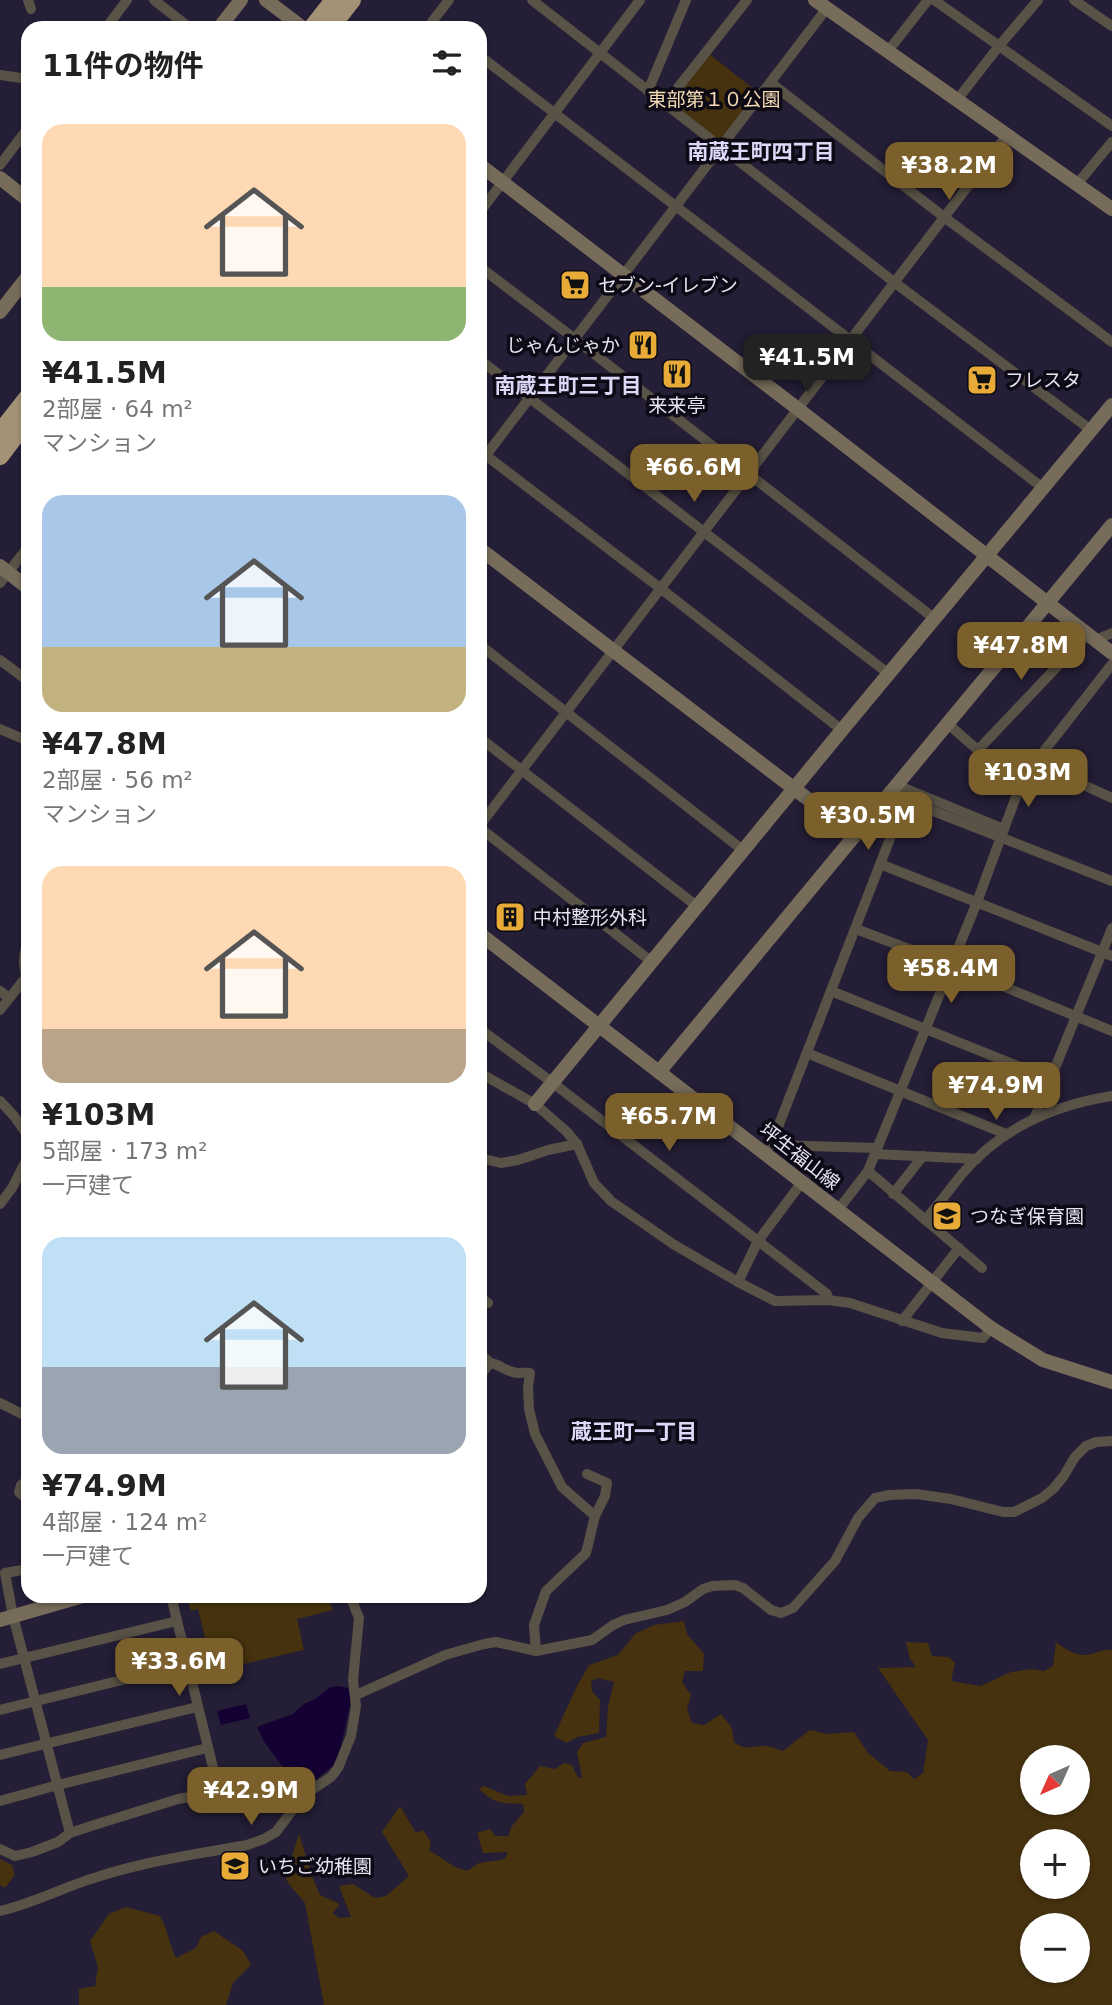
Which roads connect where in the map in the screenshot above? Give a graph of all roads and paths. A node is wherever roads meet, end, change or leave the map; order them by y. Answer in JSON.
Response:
{"nodes":[{"id":1,"x":127,"y":0,"type":"edge"},
{"id":2,"x":154,"y":0,"type":"edge"},
{"id":3,"x":241,"y":0,"type":"edge"},
{"id":4,"x":266,"y":0,"type":"edge"},
{"id":5,"x":334,"y":0,"type":"edge"},
{"id":6,"x":352,"y":0,"type":"edge"},
{"id":7,"x":449,"y":0,"type":"edge"},
{"id":8,"x":640,"y":0,"type":"edge"},
{"id":9,"x":686,"y":0,"type":"edge"},
{"id":10,"x":747,"y":0,"type":"edge"},
{"id":11,"x":928,"y":0,"type":"edge"},
{"id":12,"x":934,"y":0,"type":"edge"},
{"id":13,"x":1038,"y":0,"type":"edge"},
{"id":14,"x":1074,"y":0,"type":"edge"},
{"id":15,"x":538,"y":2,"type":"edge"},
{"id":16,"x":821,"y":4,"type":"edge"},
{"id":17,"x":111,"y":21,"type":"edge"},
{"id":18,"x":181,"y":21,"type":"edge"},
{"id":19,"x":224,"y":21,"type":"edge"},
{"id":20,"x":294,"y":21,"type":"edge"},
{"id":21,"x":318,"y":21,"type":"edge"},
{"id":22,"x":336,"y":21,"type":"edge"},
{"id":23,"x":432,"y":21,"type":"edge"},
{"id":24,"x":1112,"y":26,"type":"edge"},
{"id":25,"x":999,"y":46,"type":"junction"},
{"id":26,"x":888,"y":51,"type":"junction"},
{"id":27,"x":599,"y":53,"type":"junction"},
{"id":28,"x":487,"y":60,"type":"edge"},
{"id":29,"x":0,"y":75,"type":"edge"},
{"id":30,"x":21,"y":78,"type":"edge"},
{"id":31,"x":771,"y":83,"type":"junction"},
{"id":32,"x":649,"y":91,"type":"junction"},
{"id":33,"x":957,"y":100,"type":"junction"},
{"id":34,"x":665,"y":104,"type":"junction"},
{"id":35,"x":555,"y":113,"type":"junction"},
{"id":36,"x":1112,"y":126,"type":"edge"},
{"id":37,"x":1007,"y":135,"type":"junction"},
{"id":38,"x":21,"y":137,"type":"edge"},
{"id":39,"x":1112,"y":142,"type":"edge"},
{"id":40,"x":722,"y":147,"type":"junction"},
{"id":41,"x":0,"y":165,"type":"edge"},
{"id":42,"x":487,"y":170,"type":"edge"},
{"id":43,"x":0,"y":178,"type":"edge"},
{"id":44,"x":502,"y":182,"type":"junction"},
{"id":45,"x":1077,"y":184,"type":"junction"},
{"id":46,"x":21,"y":194,"type":"edge"},
{"id":47,"x":487,"y":202,"type":"edge"},
{"id":48,"x":676,"y":207,"type":"junction"},
{"id":49,"x":1112,"y":209,"type":"edge"},
{"id":50,"x":944,"y":217,"type":"junction"},
{"id":51,"x":487,"y":272,"type":"edge"},
{"id":52,"x":624,"y":276,"type":"junction"},
{"id":53,"x":894,"y":282,"type":"junction"},
{"id":54,"x":21,"y":285,"type":"edge"},
{"id":55,"x":0,"y":312,"type":"edge"},
{"id":56,"x":575,"y":339,"type":"junction"},
{"id":57,"x":849,"y":340,"type":"junction"},
{"id":58,"x":1112,"y":342,"type":"edge"},
{"id":59,"x":487,"y":365,"type":"edge"},
{"id":60,"x":530,"y":398,"type":"junction"},
{"id":61,"x":1112,"y":405,"type":"edge"},
{"id":62,"x":21,"y":406,"type":"edge"},
{"id":63,"x":798,"y":409,"type":"junction"},
{"id":64,"x":21,"y":428,"type":"edge"},
{"id":65,"x":1091,"y":430,"type":"junction"},
{"id":66,"x":0,"y":433,"type":"edge"},
{"id":67,"x":487,"y":449,"type":"edge"},
{"id":68,"x":0,"y":456,"type":"edge"},
{"id":69,"x":487,"y":460,"type":"edge"},
{"id":70,"x":748,"y":473,"type":"junction"},
{"id":71,"x":1043,"y":488,"type":"junction"},
{"id":72,"x":1112,"y":525,"type":"edge"},
{"id":73,"x":703,"y":531,"type":"junction"},
{"id":74,"x":487,"y":554,"type":"edge"},
{"id":75,"x":21,"y":555,"type":"edge"},
{"id":76,"x":987,"y":555,"type":"junction"},
{"id":77,"x":3,"y":574,"type":"edge"},
{"id":78,"x":21,"y":584,"type":"edge"},
{"id":79,"x":660,"y":588,"type":"junction"},
{"id":80,"x":1047,"y":604,"type":"junction"},
{"id":81,"x":934,"y":619,"type":"junction"},
{"id":82,"x":1112,"y":633,"type":"edge"},
{"id":83,"x":1091,"y":637,"type":"junction"},
{"id":84,"x":487,"y":650,"type":"edge"},
{"id":85,"x":613,"y":651,"type":"junction"},
{"id":86,"x":1112,"y":653,"type":"edge"},
{"id":87,"x":0,"y":660,"type":"edge"},
{"id":88,"x":1112,"y":664,"type":"edge"},
{"id":89,"x":890,"y":674,"type":"junction"},
{"id":90,"x":21,"y":676,"type":"edge"},
{"id":91,"x":567,"y":712,"type":"junction"},
{"id":92,"x":947,"y":724,"type":"junction"},
{"id":93,"x":0,"y":729,"type":"edge"},
{"id":94,"x":842,"y":730,"type":"junction"},
{"id":95,"x":21,"y":738,"type":"edge"},
{"id":96,"x":487,"y":744,"type":"edge"},
{"id":97,"x":978,"y":750,"type":"junction"},
{"id":98,"x":1035,"y":763,"type":"junction"},
{"id":99,"x":522,"y":771,"type":"junction"},
{"id":100,"x":1023,"y":778,"type":"junction"},
{"id":101,"x":897,"y":785,"type":"junction"},
{"id":102,"x":794,"y":788,"type":"junction"},
{"id":103,"x":1112,"y":798,"type":"edge"},
{"id":104,"x":487,"y":818,"type":"edge"},
{"id":105,"x":487,"y":832,"type":"edge"},
{"id":106,"x":1003,"y":833,"type":"junction"},
{"id":107,"x":855,"y":835,"type":"junction"},
{"id":108,"x":744,"y":851,"type":"junction"},
{"id":109,"x":880,"y":864,"type":"junction"},
{"id":110,"x":1112,"y":881,"type":"edge"},
{"id":111,"x":977,"y":902,"type":"junction"},
{"id":112,"x":698,"y":907,"type":"junction"},
{"id":113,"x":1112,"y":928,"type":"edge"},
{"id":114,"x":856,"y":929,"type":"junction"},
{"id":115,"x":487,"y":939,"type":"edge"},
{"id":116,"x":1107,"y":954,"type":"edge"},
{"id":117,"x":652,"y":962,"type":"junction"},
{"id":118,"x":951,"y":965,"type":"junction"},
{"id":119,"x":21,"y":984,"type":"edge"},
{"id":120,"x":0,"y":991,"type":"edge"},
{"id":121,"x":831,"y":991,"type":"junction"},
{"id":122,"x":9,"y":998,"type":"junction"},
{"id":123,"x":0,"y":1010,"type":"edge"},
{"id":124,"x":1075,"y":1017,"type":"junction"},
{"id":125,"x":599,"y":1026,"type":"junction"},
{"id":126,"x":925,"y":1028,"type":"junction"},
{"id":127,"x":1112,"y":1031,"type":"edge"},
{"id":128,"x":487,"y":1033,"type":"edge"},
{"id":129,"x":807,"y":1053,"type":"junction"},
{"id":130,"x":659,"y":1072,"type":"junction"},
{"id":131,"x":487,"y":1077,"type":"edge"},
{"id":132,"x":1050,"y":1079,"type":"junction"},
{"id":133,"x":553,"y":1083,"type":"junction"},
{"id":134,"x":900,"y":1091,"type":"junction"},
{"id":135,"x":1112,"y":1096,"type":"edge"},
{"id":136,"x":0,"y":1101,"type":"edge"},
{"id":137,"x":534,"y":1104,"type":"junction"},
{"id":138,"x":1035,"y":1117,"type":"junction"},
{"id":139,"x":21,"y":1126,"type":"edge"},
{"id":140,"x":1006,"y":1134,"type":"junction"},
{"id":141,"x":577,"y":1144,"type":"junction"},
{"id":142,"x":876,"y":1151,"type":"junction"},
{"id":143,"x":923,"y":1156,"type":"junction"},
{"id":144,"x":977,"y":1158,"type":"junction"},
{"id":145,"x":487,"y":1160,"type":"edge"},
{"id":146,"x":21,"y":1171,"type":"edge"},
{"id":147,"x":868,"y":1171,"type":"junction"},
{"id":148,"x":802,"y":1182,"type":"junction"},
{"id":149,"x":893,"y":1194,"type":"junction"},
{"id":150,"x":0,"y":1204,"type":"edge"},
{"id":151,"x":838,"y":1210,"type":"junction"},
{"id":152,"x":925,"y":1220,"type":"junction"},
{"id":153,"x":758,"y":1241,"type":"junction"},
{"id":154,"x":959,"y":1248,"type":"junction"},
{"id":155,"x":982,"y":1268,"type":"dead end"},
{"id":156,"x":738,"y":1282,"type":"junction"},
{"id":157,"x":932,"y":1282,"type":"junction"},
{"id":158,"x":828,"y":1300,"type":"junction"},
{"id":159,"x":902,"y":1321,"type":"junction"},
{"id":160,"x":991,"y":1328,"type":"junction"},
{"id":161,"x":487,"y":1359,"type":"edge"},
{"id":162,"x":491,"y":1363,"type":"junction"},
{"id":163,"x":487,"y":1368,"type":"edge"},
{"id":164,"x":1112,"y":1382,"type":"edge"},
{"id":165,"x":0,"y":1403,"type":"edge"},
{"id":166,"x":21,"y":1414,"type":"edge"},
{"id":167,"x":1112,"y":1441,"type":"edge"},
{"id":168,"x":587,"y":1474,"type":"dead end"},
{"id":169,"x":595,"y":1516,"type":"junction"},
{"id":170,"x":21,"y":1570,"type":"edge"},
{"id":171,"x":59,"y":1603,"type":"edge"},
{"id":172,"x":172,"y":1603,"type":"edge"},
{"id":173,"x":353,"y":1603,"type":"edge"},
{"id":174,"x":7,"y":1618,"type":"edge"},
{"id":175,"x":177,"y":1621,"type":"junction"},
{"id":176,"x":536,"y":1651,"type":"junction"},
{"id":177,"x":24,"y":1657,"type":"junction"},
{"id":178,"x":0,"y":1664,"type":"edge"},
{"id":179,"x":187,"y":1664,"type":"junction"},
{"id":180,"x":356,"y":1695,"type":"junction"},
{"id":181,"x":37,"y":1701,"type":"junction"},
{"id":182,"x":197,"y":1707,"type":"junction"},
{"id":183,"x":0,"y":1710,"type":"edge"},
{"id":184,"x":47,"y":1743,"type":"junction"},
{"id":185,"x":207,"y":1748,"type":"junction"},
{"id":186,"x":0,"y":1755,"type":"edge"},
{"id":187,"x":58,"y":1785,"type":"junction"},
{"id":188,"x":219,"y":1792,"type":"junction"},
{"id":189,"x":0,"y":1801,"type":"edge"},
{"id":190,"x":296,"y":1804,"type":"junction"},
{"id":191,"x":70,"y":1833,"type":"junction"},
{"id":192,"x":0,"y":1849,"type":"edge"},
{"id":193,"x":0,"y":1911,"type":"edge"}],
"edges":[{"from":1,"to":17,"type":"street"},
{"from":2,"to":18,"type":"street"},
{"from":3,"to":19,"type":"street"},
{"from":4,"to":20,"type":"street"},
{"from":5,"to":21,"type":"highway"},
{"from":6,"to":22,"type":"highway"},
{"from":7,"to":23,"type":"street"},
{"from":8,"to":27,"type":"street"},
{"from":9,"to":32,"type":"street"},
{"from":10,"to":34,"type":"street"},
{"from":11,"to":26,"type":"street"},
{"from":12,"to":25,"type":"street"},
{"from":13,"to":25,"type":"street"},
{"from":14,"to":24,"type":"street"},
{"from":15,"to":27,"type":"street"},
{"from":16,"to":26,"type":"street"},
{"from":16,"to":31,"type":"street"},
{"from":25,"to":33,"type":"street"},
{"from":25,"to":36,"type":"street"},
{"from":26,"to":33,"type":"street"},
{"from":27,"to":32,"type":"street"},
{"from":27,"to":35,"type":"street"},
{"from":28,"to":35,"type":"street"},
{"from":29,"to":30,"type":"street"},
{"from":31,"to":40,"type":"street"},
{"from":31,"to":50,"type":"street"},
{"from":32,"to":34,"type":"street"},
{"from":33,"to":37,"type":"street"},
{"from":34,"to":40,"type":"street"},
{"from":35,"to":44,"type":"street"},
{"from":35,"to":48,"type":"street"},
{"from":37,"to":45,"type":"street"},
{"from":37,"to":50,"type":"street"},
{"from":38,"to":41,"type":"street"},
{"from":39,"to":45,"type":"street"},
{"from":40,"to":48,"type":"street"},
{"from":40,"to":53,"type":"street"},
{"from":42,"to":44,"type":"street"},
{"from":43,"to":46,"type":"street"},
{"from":44,"to":47,"type":"street"},
{"from":44,"to":52,"type":"street"},
{"from":45,"to":49,"type":"street"},
{"from":48,"to":52,"type":"street"},
{"from":48,"to":57,"type":"street"},
{"from":50,"to":53,"type":"street"},
{"from":50,"to":58,"type":"street"},
{"from":51,"to":56,"type":"street"},
{"from":52,"to":56,"type":"street"},
{"from":52,"to":63,"type":"street"},
{"from":53,"to":57,"type":"street"},
{"from":53,"to":65,"type":"street"},
{"from":54,"to":55,"type":"street"},
{"from":56,"to":60,"type":"street"},
{"from":56,"to":70,"type":"street"},
{"from":57,"to":63,"type":"street"},
{"from":57,"to":71,"type":"street"},
{"from":59,"to":60,"type":"street"},
{"from":60,"to":67,"type":"street"},
{"from":60,"to":73,"type":"street"},
{"from":61,"to":65,"type":"street"},
{"from":62,"to":66,"type":"highway"},
{"from":63,"to":70,"type":"street"},
{"from":63,"to":76,"type":"street"},
{"from":64,"to":68,"type":"highway"},
{"from":65,"to":71,"type":"street"},
{"from":69,"to":79,"type":"street"},
{"from":70,"to":73,"type":"street"},
{"from":70,"to":81,"type":"street"},
{"from":71,"to":76,"type":"street"},
{"from":72,"to":80,"type":"street"},
{"from":73,"to":79,"type":"street"},
{"from":73,"to":89,"type":"street"},
{"from":74,"to":85,"type":"street"},
{"from":75,"to":77,"type":"street"},
{"from":76,"to":80,"type":"street"},
{"from":76,"to":81,"type":"street"},
{"from":77,"to":78,"type":"street"},
{"from":79,"to":85,"type":"street"},
{"from":79,"to":94,"type":"street"},
{"from":80,"to":83,"type":"street"},
{"from":80,"to":92,"type":"street"},
{"from":81,"to":89,"type":"street"},
{"from":82,"to":83,"type":"street"},
{"from":83,"to":86,"type":"street"},
{"from":83,"to":97,"type":"street"},
{"from":84,"to":91,"type":"street"},
{"from":85,"to":91,"type":"street"},
{"from":85,"to":102,"type":"street"},
{"from":87,"to":90,"type":"street"},
{"from":88,"to":98,"type":"street"},
{"from":89,"to":94,"type":"street"},
{"from":91,"to":99,"type":"street"},
{"from":91,"to":108,"type":"street"},
{"from":92,"to":97,"type":"street"},
{"from":92,"to":101,"type":"street"},
{"from":93,"to":95,"type":"street"},
{"from":94,"to":102,"type":"street"},
{"from":96,"to":99,"type":"street"},
{"from":97,"to":100,"type":"street"},
{"from":98,"to":100,"type":"street"},
{"from":98,"to":103,"type":"street"},
{"from":99,"to":104,"type":"street"},
{"from":99,"to":112,"type":"street"},
{"from":100,"to":106,"type":"street"},
{"from":101,"to":106,"type":"street"},
{"from":101,"to":107,"type":"street"},
{"from":102,"to":107,"type":"street"},
{"from":102,"to":108,"type":"street"},
{"from":105,"to":117,"type":"street"},
{"from":106,"to":109,"type":"street"},
{"from":106,"to":110,"type":"street"},
{"from":106,"to":111,"type":"street"},
{"from":107,"to":130,"type":"street"},
{"from":108,"to":112,"type":"street"},
{"from":109,"to":111,"type":"street"},
{"from":109,"to":114,"type":"street"},
{"from":111,"to":116,"type":"street"},
{"from":111,"to":118,"type":"street"},
{"from":112,"to":117,"type":"street"},
{"from":113,"to":116,"type":"street"},
{"from":114,"to":118,"type":"street"},
{"from":114,"to":121,"type":"street"},
{"from":115,"to":125,"type":"street","name":"坪生福山線"},
{"from":116,"to":124,"type":"street"},
{"from":117,"to":125,"type":"street"},
{"from":118,"to":124,"type":"street"},
{"from":118,"to":126,"type":"street"},
{"from":119,"to":122,"type":"street"},
{"from":120,"to":122,"type":"street"},
{"from":121,"to":126,"type":"street"},
{"from":121,"to":129,"type":"street"},
{"from":122,"to":123,"type":"street"},
{"from":124,"to":127,"type":"street"},
{"from":124,"to":132,"type":"street"},
{"from":125,"to":130,"type":"street","name":"坪生福山線"},
{"from":125,"to":133,"type":"street"},
{"from":126,"to":132,"type":"street"},
{"from":126,"to":134,"type":"street"},
{"from":128,"to":133,"type":"street"},
{"from":129,"to":134,"type":"street"},
{"from":129,"to":142,"type":"street"},
{"from":130,"to":148,"type":"street","name":"坪生福山線"},
{"from":131,"to":137,"type":"street"},
{"from":132,"to":138,"type":"street"},
{"from":133,"to":137,"type":"street"},
{"from":133,"to":153,"type":"street"},
{"from":134,"to":140,"type":"street"},
{"from":134,"to":142,"type":"street"},
{"from":135,"to":138,"type":"street"},
{"from":136,"to":139,"type":"street"},
{"from":137,"to":141,"type":"street"},
{"from":138,"to":140,"type":"street"},
{"from":140,"to":144,"type":"street"},
{"from":141,"to":145,"type":"street"},
{"from":141,"to":156,"type":"street"},
{"from":142,"to":143,"type":"street"},
{"from":142,"to":147,"type":"street"},
{"from":143,"to":144,"type":"street"},
{"from":143,"to":149,"type":"street"},
{"from":144,"to":152,"type":"street"},
{"from":146,"to":150,"type":"street"},
{"from":147,"to":149,"type":"street"},
{"from":147,"to":151,"type":"street"},
{"from":148,"to":151,"type":"street","name":"坪生福山線"},
{"from":148,"to":153,"type":"street"},
{"from":149,"to":152,"type":"street"},
{"from":151,"to":157,"type":"street","name":"坪生福山線"},
{"from":152,"to":154,"type":"street"},
{"from":153,"to":156,"type":"street"},
{"from":153,"to":158,"type":"street"},
{"from":154,"to":155,"type":"street"},
{"from":154,"to":157,"type":"street"},
{"from":156,"to":158,"type":"street"},
{"from":157,"to":159,"type":"street"},
{"from":157,"to":160,"type":"street","name":"坪生福山線"},
{"from":158,"to":159,"type":"street"},
{"from":159,"to":160,"type":"street"},
{"from":160,"to":164,"type":"street","name":"坪生福山線"},
{"from":161,"to":162,"type":"street"},
{"from":162,"to":163,"type":"street"},
{"from":162,"to":169,"type":"street"},
{"from":165,"to":166,"type":"street"},
{"from":167,"to":176,"type":"street"},
{"from":168,"to":169,"type":"street"},
{"from":169,"to":176,"type":"street"},
{"from":170,"to":174,"type":"street"},
{"from":171,"to":174,"type":"street"},
{"from":172,"to":175,"type":"street"},
{"from":173,"to":180,"type":"street"},
{"from":174,"to":177,"type":"street"},
{"from":175,"to":177,"type":"street"},
{"from":175,"to":179,"type":"street"},
{"from":176,"to":180,"type":"street"},
{"from":177,"to":178,"type":"street"},
{"from":177,"to":181,"type":"street"},
{"from":179,"to":181,"type":"street"},
{"from":179,"to":182,"type":"street"},
{"from":180,"to":190,"type":"street"},
{"from":181,"to":183,"type":"street"},
{"from":181,"to":184,"type":"street"},
{"from":182,"to":184,"type":"street"},
{"from":182,"to":185,"type":"street"},
{"from":184,"to":186,"type":"street"},
{"from":184,"to":187,"type":"street"},
{"from":185,"to":187,"type":"street"},
{"from":185,"to":188,"type":"street"},
{"from":187,"to":189,"type":"street"},
{"from":187,"to":191,"type":"street"},
{"from":188,"to":190,"type":"street"},
{"from":188,"to":191,"type":"street"},
{"from":190,"to":193,"type":"street"},
{"from":191,"to":192,"type":"street"}]}
